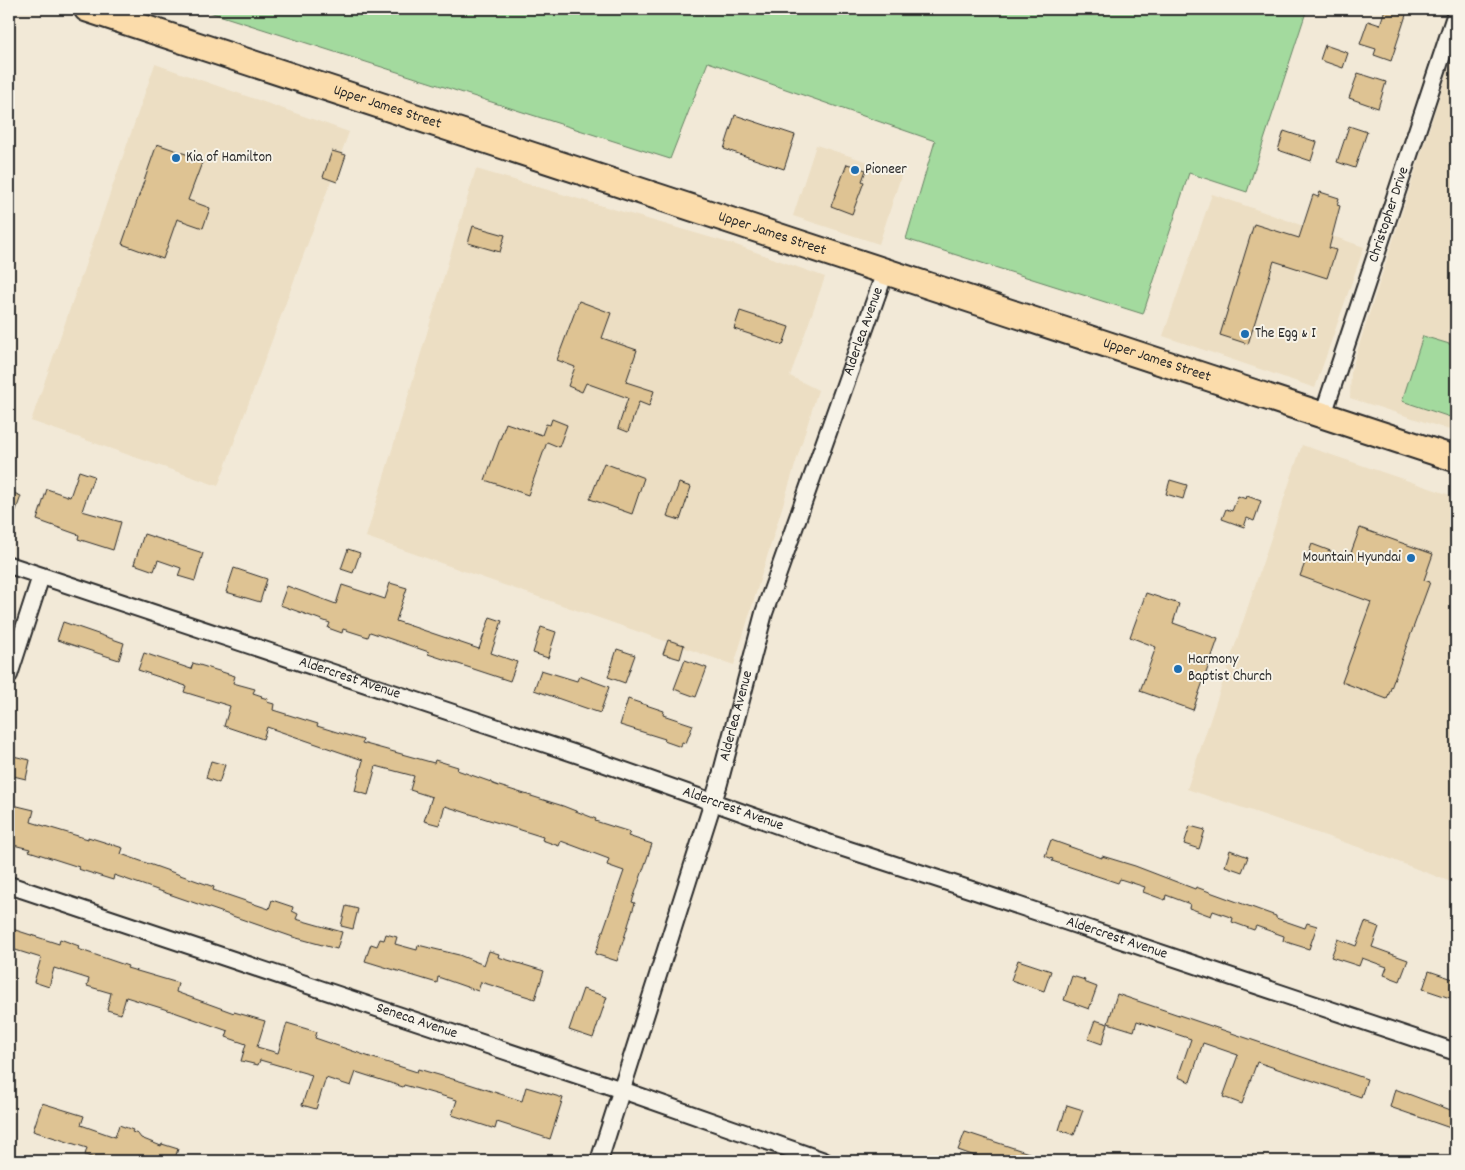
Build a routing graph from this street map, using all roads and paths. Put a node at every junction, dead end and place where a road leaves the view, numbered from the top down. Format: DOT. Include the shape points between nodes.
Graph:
graph roads {
  1 [pos="87,9"];
  2 [pos="1456,13"];
  3 [pos="885,272"];
  4 [pos="1323,415"];
  5 [pos="1456,459"];
  6 [pos="9,565"];
  7 [pos="41,576"];
  8 [pos="9,675"];
  9 [pos="712,802"];
  10 [pos="9,885"];
  11 [pos="1456,1052"];
  12 [pos="622,1090"];
  13 [pos="599,1161"];
  14 [pos="824,1161"];
  1 -- 3 [label="main road, Upper James Street"];
  2 -- 4 [label="street, Christopher Drive"];
  3 -- 4 [label="main road, Upper James Street"];
  3 -- 9 [label="street, Alderlea Avenue" via="764,614"];
  4 -- 5 [label="main road, Upper James Street"];
  6 -- 7 [label="street, Aldercrest Avenue"];
  7 -- 8 [label="street"];
  7 -- 9 [label="street, Aldercrest Avenue"];
  9 -- 11 [label="street, Aldercrest Avenue"];
  9 -- 12 [label="street, Alderlea Avenue"];
  10 -- 12 [label="street, Seneca Avenue"];
  12 -- 13 [label="street, Alderlea Avenue"];
  12 -- 14 [label="street, Seneca Avenue"];
}
